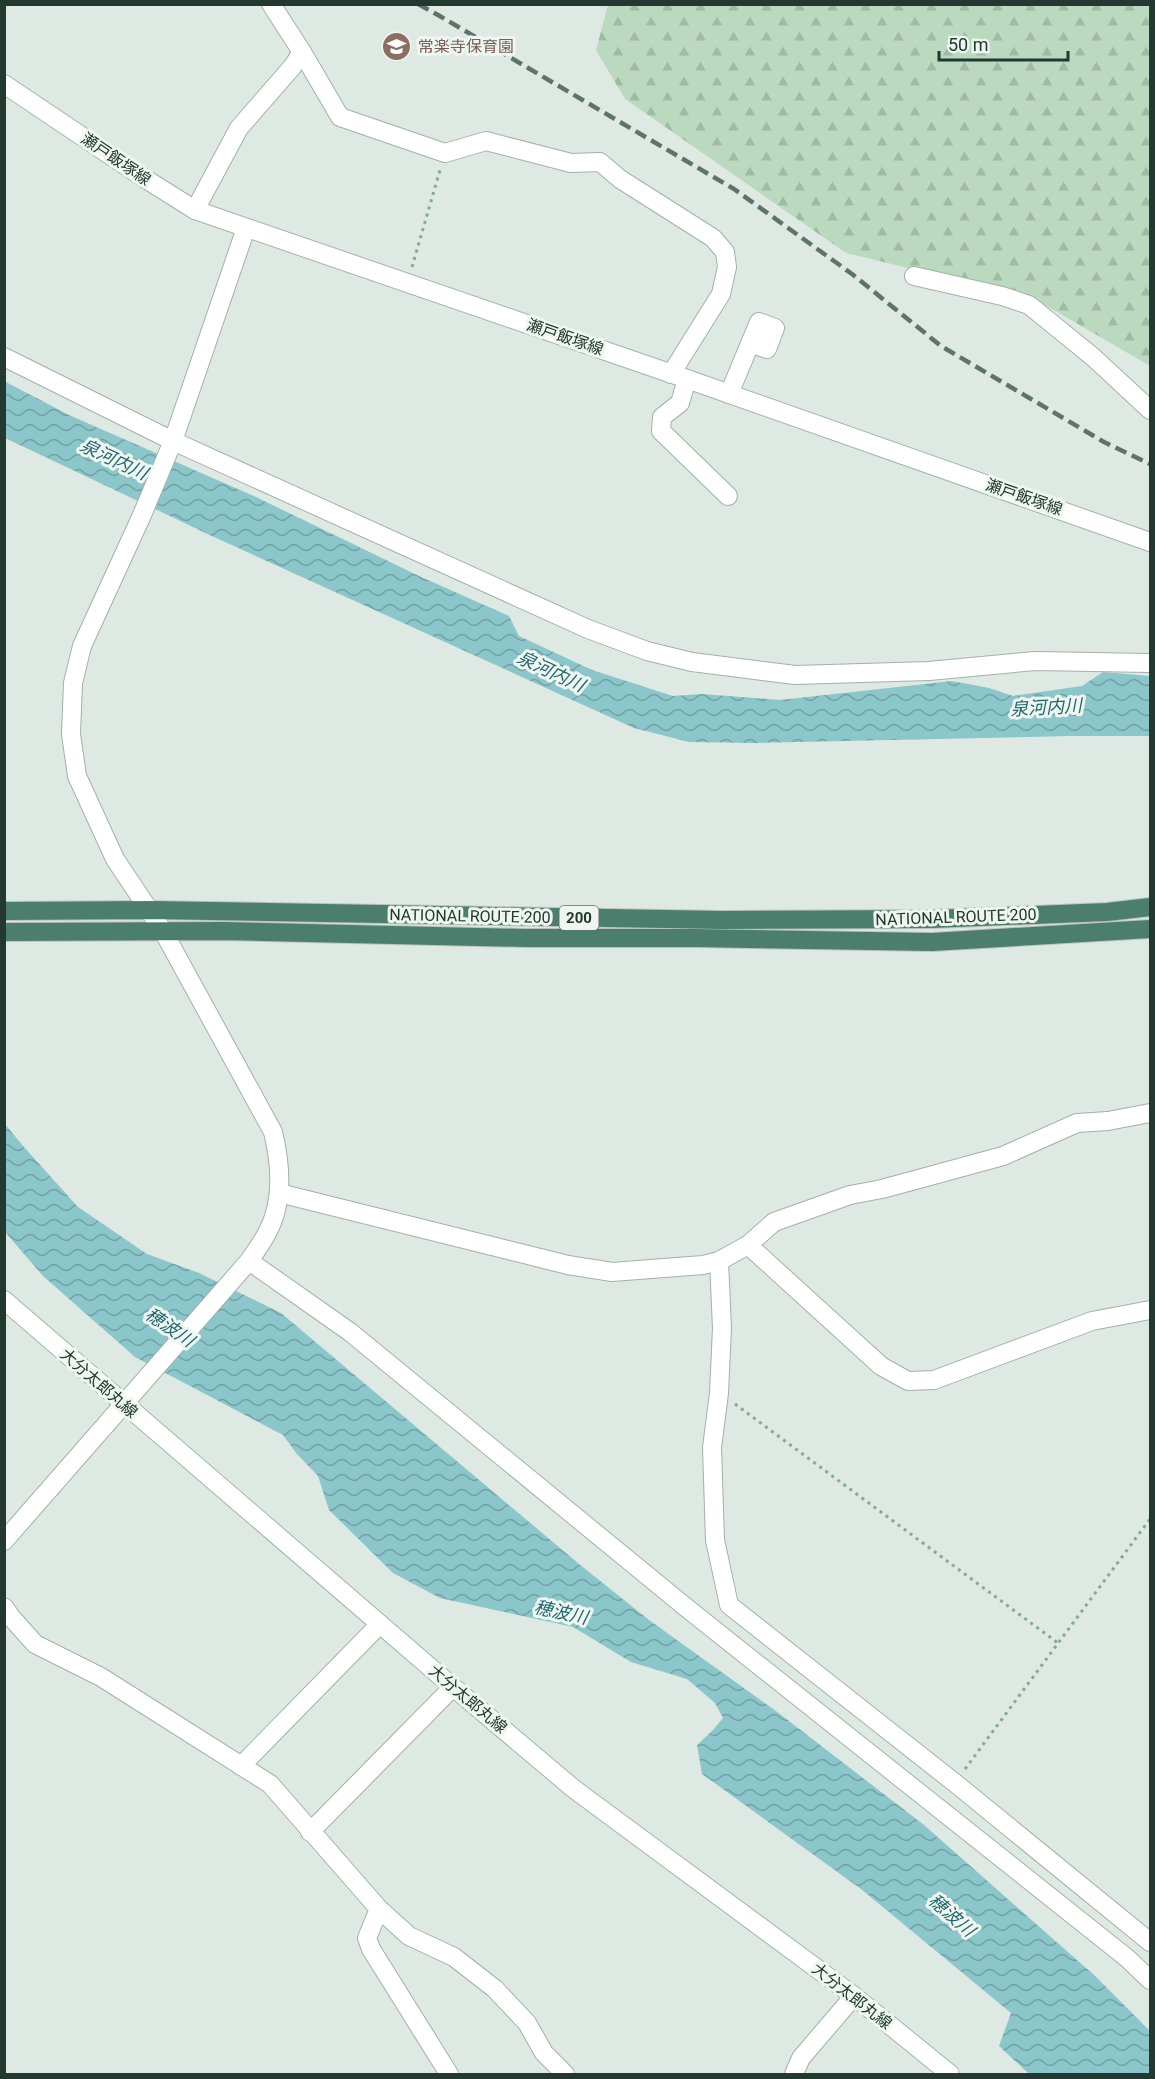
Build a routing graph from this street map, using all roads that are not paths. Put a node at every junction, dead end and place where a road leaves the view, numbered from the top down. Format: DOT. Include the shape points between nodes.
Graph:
graph roads {
  1 [pos="271,4"];
  2 [pos="302,52"];
  3 [pos="4,84"];
  4 [pos="195,210"];
  5 [pos="246,228"];
  6 [pos="914,276"];
  7 [pos="750,344"];
  8 [pos="4,357"];
  9 [pos="679,376"];
  10 [pos="729,394"];
  11 [pos="1150,410"];
  12 [pos="174,441"];
  13 [pos="728,496"];
  14 [pos="1150,542"];
  15 [pos="1150,663"];
  16 [pos="1150,907"];
  17 [pos="150,910"];
  18 [pos="6,911"];
  19 [pos="1150,929"];
  20 [pos="163,931"];
  21 [pos="6,932"];
  22 [pos="1150,1113"];
  23 [pos="279,1193"];
  24 [pos="748,1245"];
  25 [pos="249,1261"];
  26 [pos="719,1261"];
  27 [pos="4,1300"];
  28 [pos="1150,1310"];
  29 [pos="129,1400"];
  30 [pos="4,1541"];
  31 [pos="4,1607"];
  32 [pos="380,1624"];
  33 [pos="453,1687"];
  34 [pos="241,1766"];
  35 [pos="310,1832"];
  36 [pos="379,1909"];
  37 [pos="1150,1942"];
  38 [pos="1150,1980"];
  39 [pos="854,1996"];
  40 [pos="449,2074"];
  41 [pos="565,2074"];
  42 [pos="794,2074"];
  43 [pos="950,2074"];
  1 -- 2 [label="street"];
  2 -- 4 [label="street" via="239,128"];
  2 -- 9 [label="street" via="340,117 445,153 486,141 571,163 600,162 713,238 725,252 727,267 721,294"];
  3 -- 4 [label="street, 瀬戸飯塚線"];
  4 -- 5 [label="street, 瀬戸飯塚線"];
  5 -- 9 [label="street, 瀬戸飯塚線"];
  5 -- 12 [label="street"];
  6 -- 11 [label="street" via="1029,305 1094,357"];
  7 -- 10 [label="street"];
  8 -- 12 [label="street"];
  9 -- 10 [label="street, 瀬戸飯塚線"];
  9 -- 13 [label="street" via="680,404 662,417 662,431"];
  10 -- 14 [label="street, 瀬戸飯塚線"];
  12 -- 15 [label="street" via="588,629 647,651 692,662 795,675 929,671 1035,661"];
  12 -- 17 [label="street" via="82,646 73,683 71,734 77,776 115,859"];
  16 -- 17 [label="highway, NATIONAL ROUTE 200 / 200" via="932,919 722,920"];
  17 -- 18 [label="highway, NATIONAL ROUTE 200 / 200"];
  17 -- 20 [label="street"];
  19 -- 20 [label="highway, NATIONAL ROUTE 200 / 200" via="932,942"];
  20 -- 21 [label="highway, NATIONAL ROUTE 200 / 200"];
  20 -- 23 [label="street" via="273,1132 279,1156"];
  22 -- 24 [label="street" via="1077,1123 1003,1156 850,1196 774,1222"];
  23 -- 25 [label="street" via="268,1232"];
  23 -- 26 [label="street" via="568,1265 612,1272"];
  24 -- 26 [label="street"];
  24 -- 28 [label="street" via="881,1366 908,1381 934,1380 1092,1321"];
  25 -- 29 [label="street"];
  25 -- 38 [label="street" via="350,1332"];
  26 -- 37 [label="street" via="722,1328 712,1448 715,1540 729,1605"];
  27 -- 29 [label="street, 大分太郎丸線"];
  29 -- 30 [label="street"];
  29 -- 32 [label="street, 大分太郎丸線"];
  31 -- 34 [label="street" via="35,1644 100,1677"];
  32 -- 33 [label="street, 大分太郎丸線"];
  32 -- 34 [label="street"];
  33 -- 35 [label="street"];
  33 -- 39 [label="street, 大分太郎丸線" via="574,1789"];
  34 -- 35 [label="street" via="270,1784"];
  35 -- 36 [label="street"];
  36 -- 40 [label="street" via="366,1938"];
  36 -- 41 [label="street" via="409,1936 454,1958 495,1989 527,2023 544,2053"];
  39 -- 42 [label="street" via="801,2058"];
  39 -- 43 [label="street, 大分太郎丸線"];
}
